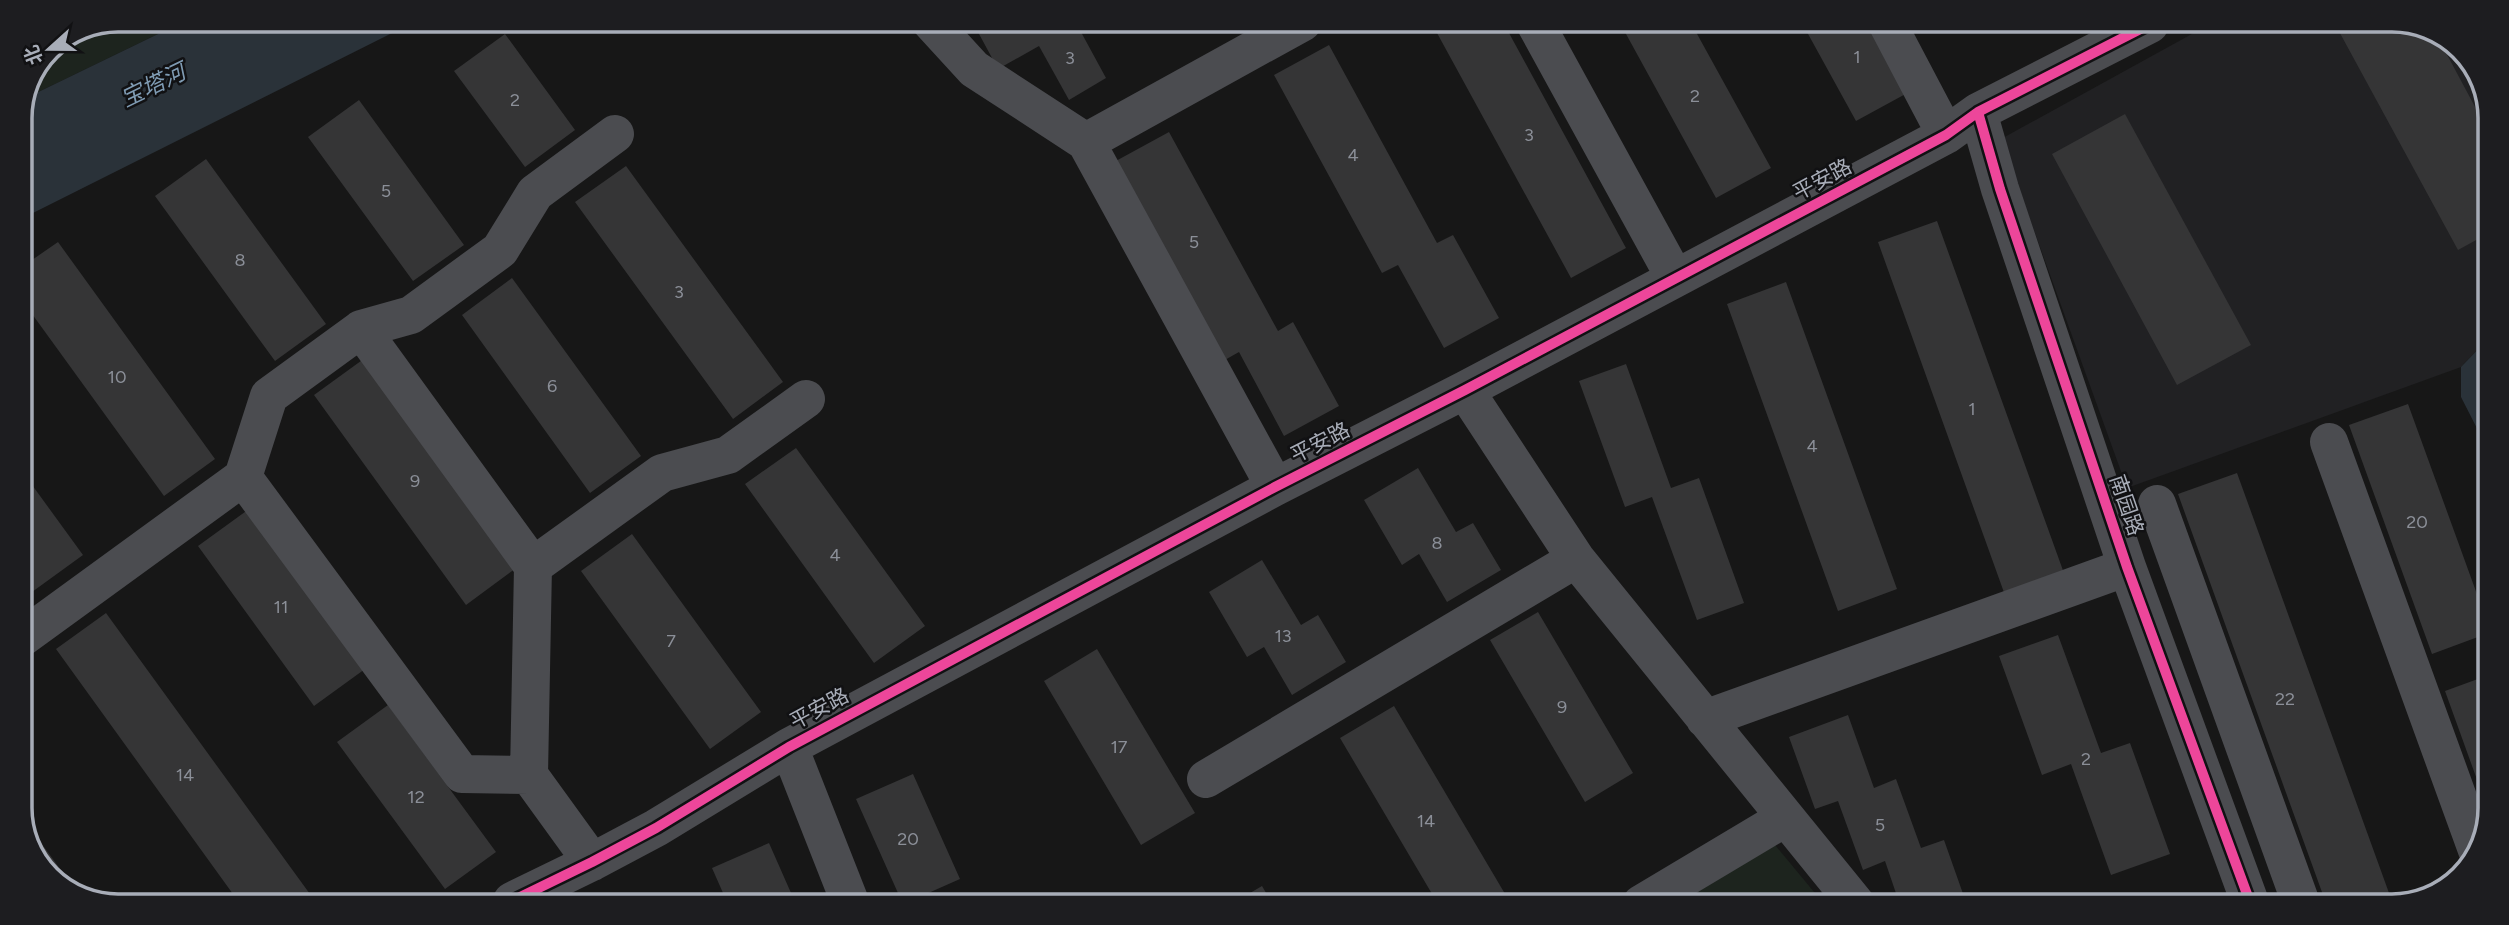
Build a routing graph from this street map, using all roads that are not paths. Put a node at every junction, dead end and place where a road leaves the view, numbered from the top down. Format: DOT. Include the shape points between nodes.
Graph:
graph roads {
  1 [pos="940,32"];
  2 [pos="1285,32"];
  3 [pos="1540,32"];
  4 [pos="1892,32"];
  5 [pos="2135,32"];
  6 [pos="1978,113"];
  7 [pos="615,134"];
  8 [pos="1946,135"];
  9 [pos="1086,142"];
  10 [pos="1675,278"];
  11 [pos="361,329"];
  12 [pos="1465,390"];
  13 [pos="806,399"];
  14 [pos="2329,442"];
  15 [pos="243,477"];
  16 [pos="1275,487"];
  17 [pos="2157,504"];
  18 [pos="1576,559"];
  19 [pos="533,566"];
  20 [pos="2127,567"];
  21 [pos="32,631"];
  22 [pos="1705,719"];
  23 [pos="789,747"];
  24 [pos="529,775"];
  25 [pos="1206,779"];
  26 [pos="1785,818"];
  27 [pos="2472,837"];
  28 [pos="592,862"];
  29 [pos="526,894"];
  30 [pos="847,894"];
  31 [pos="1658,894"];
  32 [pos="1847,894"];
  33 [pos="2246,894"];
  34 [pos="2298,894"];
  1 -- 9 [label="street" via="974,69"];
  2 -- 9 [label="street"];
  3 -- 10 [label="street"];
  4 -- 8 [label="street"];
  5 -- 6 [label="street, 平安路"];
  6 -- 8 [label="street, 平安路"];
  6 -- 20 [label="street, 南园路"];
  7 -- 11 [label="street" via="535,193 500,250 411,315"];
  8 -- 10 [label="street, 平安路"];
  9 -- 16 [label="street"];
  10 -- 12 [label="street, 平安路"];
  11 -- 15 [label="street" via="269,396"];
  11 -- 19 [label="street"];
  12 -- 16 [label="street, 平安路"];
  12 -- 18 [label="street"];
  13 -- 19 [label="street" via="729,456 662,473"];
  14 -- 27 [label="street"];
  15 -- 21 [label="street"];
  15 -- 24 [label="street" via="462,774"];
  16 -- 23 [label="street, 平安路"];
  17 -- 34 [label="street"];
  18 -- 22 [label="street"];
  18 -- 25 [label="street"];
  19 -- 24 [label="street"];
  20 -- 22 [label="street"];
  20 -- 33 [label="street, 南园路"];
  22 -- 26 [label="street"];
  23 -- 28 [label="street, 平安路"];
  23 -- 30 [label="street"];
  24 -- 28 [label="street"];
  26 -- 31 [label="street"];
  26 -- 32 [label="street"];
  28 -- 29 [label="street, 平安路"];
}
